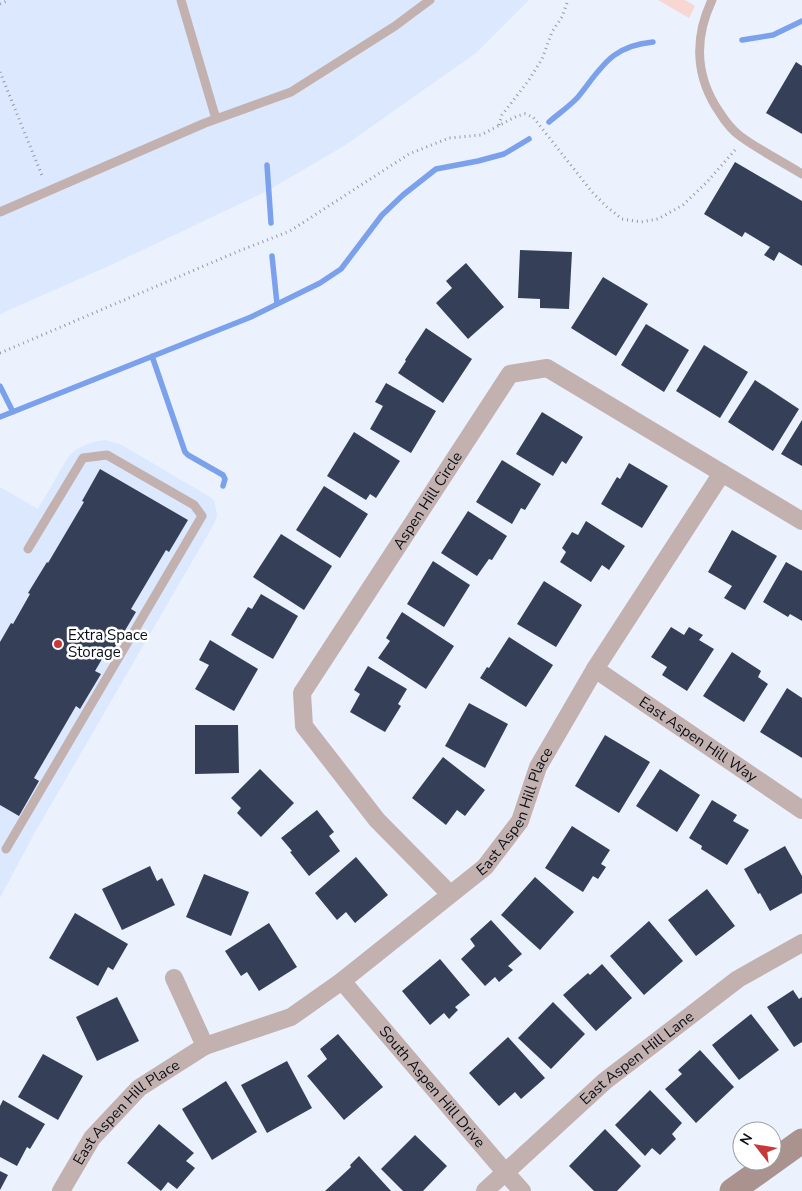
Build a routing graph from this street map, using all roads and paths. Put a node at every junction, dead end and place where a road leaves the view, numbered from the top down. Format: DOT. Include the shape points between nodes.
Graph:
graph roads {
  1 [pos="9,0"];
  2 [pos="181,0"];
  3 [pos="430,0"];
  4 [pos="568,0"];
  5 [pos="712,0"];
  6 [pos="0,4"];
  7 [pos="0,72"];
  8 [pos="216,119"];
  9 [pos="499,125"];
  10 [pos="743,138"];
  11 [pos="802,174"];
  12 [pos="48,191"];
  13 [pos="0,212"];
  14 [pos="0,353"];
  15 [pos="722,473"];
  16 [pos="802,521"];
  17 [pos="28,549"];
  18 [pos="595,670"];
  19 [pos="802,810"];
  20 [pos="6,849"];
  21 [pos="450,894"];
  22 [pos="802,943"];
  23 [pos="174,978"];
  24 [pos="342,981"];
  25 [pos="205,1046"];
  26 [pos="802,1141"];
  27 [pos="505,1172"];
  28 [pos="61,1191"];
  29 [pos="485,1191"];
  30 [pos="522,1191"];
  31 [pos="732,1191"];
  1 -- 6 [label="path"];
  2 -- 8 [label="lane"];
  3 -- 8 [label="lane" via="291,92"];
  4 -- 9 [label="path" via="542,59 502,115"];
  5 -- 10 [label="lane" via="706,13 699,52 703,80 715,106"];
  7 -- 12 [label="path"];
  8 -- 12 [label="lane"];
  9 -- 10 [label="path" via="517,116 526,114 533,117 607,207 622,219 641,222 658,219 683,205 707,182"];
  9 -- 14 [label="path" via="481,135 448,138 409,154 290,232 239,250"];
  10 -- 11 [label="lane"];
  12 -- 13 [label="lane"];
  15 -- 16 [label="street, Aspen Hill Circle"];
  15 -- 18 [label="street, East Aspen Hill Place"];
  15 -- 21 [label="street, Aspen Hill Circle" via="548,368 510,374 307,684 302,693 304,726 377,820"];
  17 -- 20 [label="lane" via="83,458 106,455 194,505 202,516"];
  18 -- 19 [label="street, East Aspen Hill Way"];
  18 -- 21 [label="street, East Aspen Hill Place" via="538,767 520,821 485,867"];
  21 -- 24 [label="street, East Aspen Hill Place"];
  22 -- 27 [label="street, East Aspen Hill Lane" via="738,979 605,1081"];
  23 -- 25 [label="street"];
  24 -- 25 [label="street, East Aspen Hill Place" via="291,1017"];
  24 -- 27 [label="street, South Aspen Hill Drive"];
  25 -- 28 [label="street, East Aspen Hill Place" via="140,1088 92,1138"];
  26 -- 31 [label="street"];
  27 -- 29 [label="street, East Aspen Hill Lane"];
  27 -- 30 [label="street, South Aspen Hill Drive"];
}
